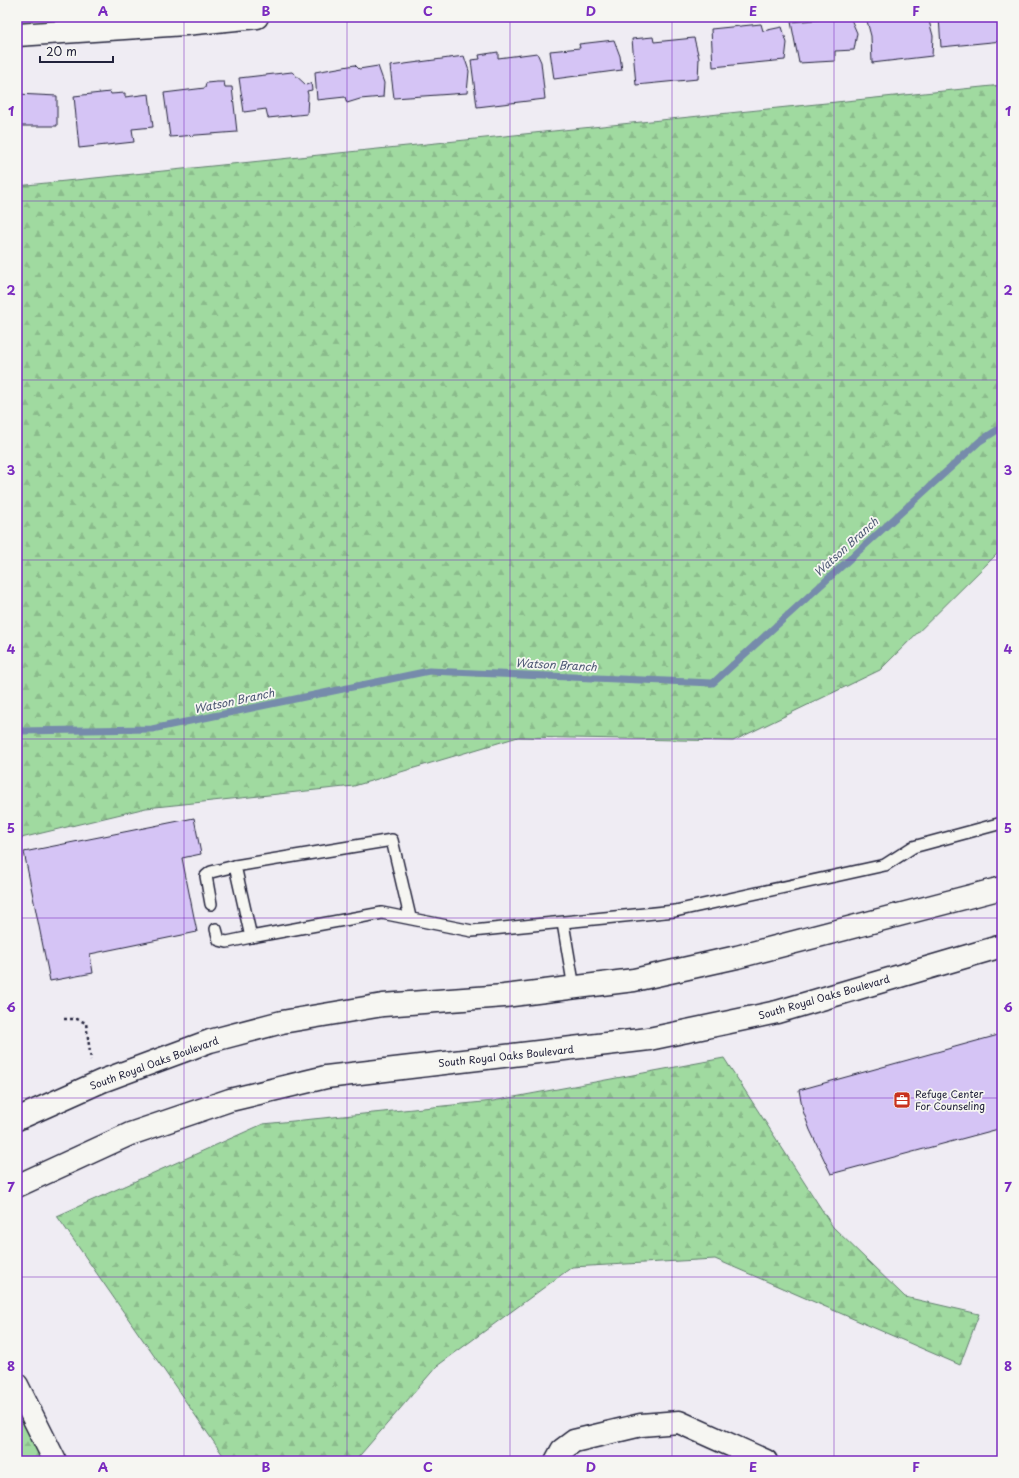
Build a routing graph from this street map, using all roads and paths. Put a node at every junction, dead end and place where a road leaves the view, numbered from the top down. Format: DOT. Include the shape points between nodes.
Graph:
graph roads {
  1 [pos="256,17"];
  2 [pos="185,21"];
  3 [pos="17,35"];
  4 [pos="1002,823"];
  5 [pos="235,866"];
  6 [pos="1002,888"];
  7 [pos="211,904"];
  8 [pos="410,917"];
  9 [pos="563,923"];
  10 [pos="216,929"];
  11 [pos="251,937"];
  12 [pos="1002,946"];
  13 [pos="574,988"];
  14 [pos="64,1019"];
  15 [pos="92,1061"];
  16 [pos="17,1119"];
  17 [pos="17,1186"];
  18 [pos="17,1384"];
  19 [pos="55,1461"];
  20 [pos="556,1461"];
  21 [pos="766,1461"];
  1 -- 2 [label="main road"];
  2 -- 3 [label="main road"];
  4 -- 9 [label="lane" via="913,847 884,865 675,911"];
  5 -- 7 [label="lane" via="211,872 206,876"];
  5 -- 8 [label="lane" via="392,840"];
  5 -- 11 [label="lane"];
  6 -- 13 [label="main road, South Royal Oaks Boulevard" via="737,957 634,980"];
  8 -- 9 [label="lane" via="472,931"];
  8 -- 11 [label="lane" via="382,913"];
  9 -- 13 [label="lane"];
  10 -- 11 [label="lane" via="219,940 227,942"];
  12 -- 17 [label="main road, South Royal Oaks Boulevard" via="777,1012 650,1039 326,1077 230,1100 130,1134"];
  13 -- 16 [label="main road, South Royal Oaks Boulevard" via="383,1005 282,1022 210,1041 102,1081"];
  14 -- 15 [label="path" via="77,1019 86,1023"];
  18 -- 19 [label="main road"];
  20 -- 21 [label="main road" via="562,1450 574,1441 641,1425 679,1422"];
}
